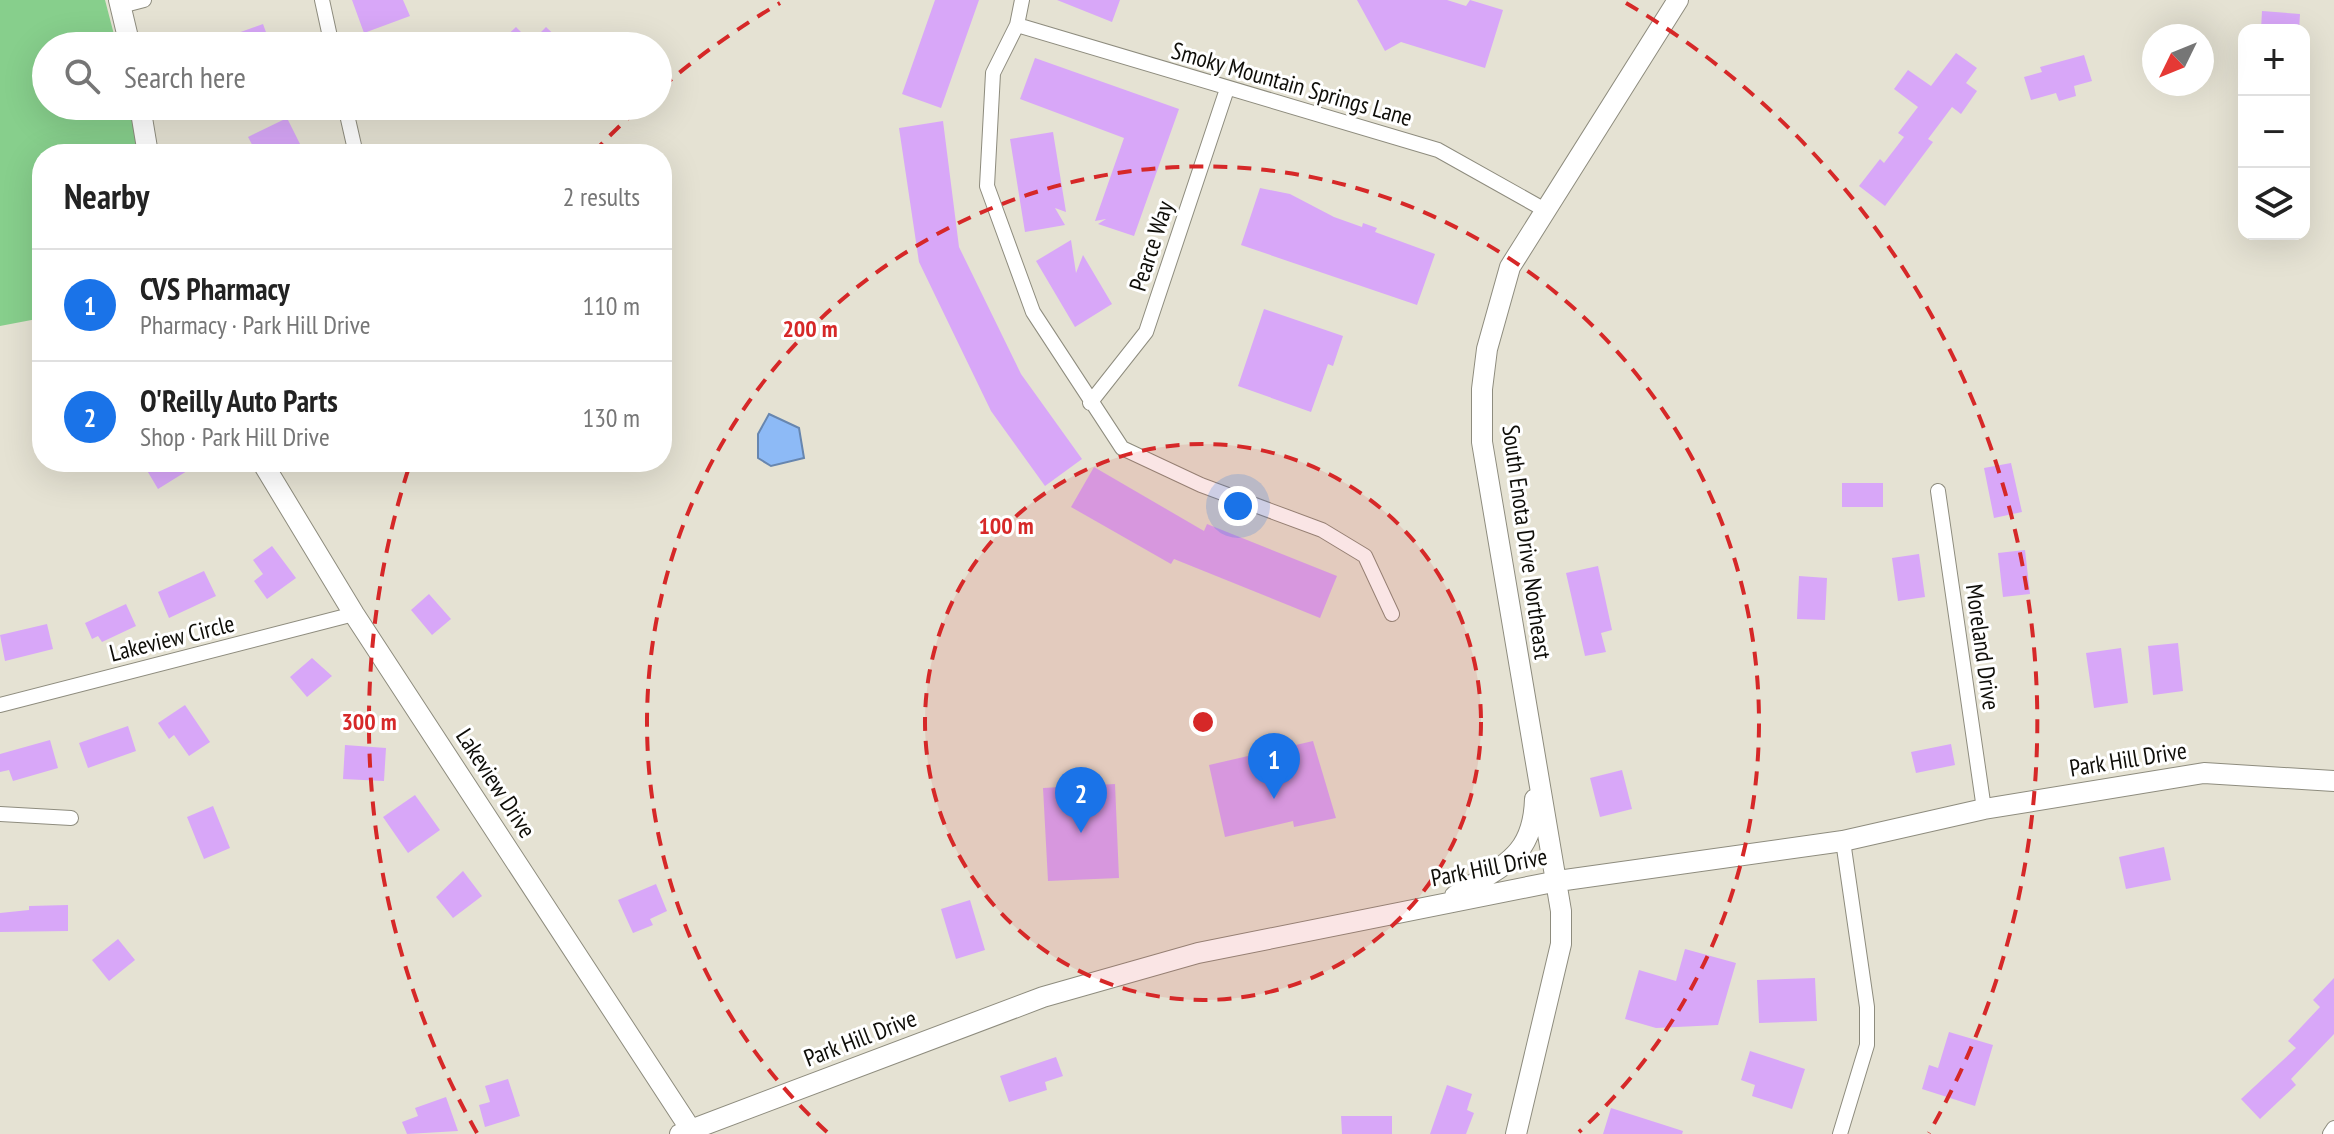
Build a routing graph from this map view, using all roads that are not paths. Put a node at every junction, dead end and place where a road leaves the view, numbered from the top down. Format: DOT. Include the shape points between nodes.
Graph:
graph roads {
  1 [pos="144,0"];
  2 [pos="322,0"];
  3 [pos="1022,0"];
  4 [pos="1678,0"];
  5 [pos="120,3"];
  6 [pos="1017,25"];
  7 [pos="127,32"];
  8 [pos="329,32"];
  9 [pos="1227,89"];
  10 [pos="142,120"];
  11 [pos="348,120"];
  12 [pos="146,144"];
  13 [pos="354,144"];
  14 [pos="1545,210"];
  15 [pos="1090,403"];
  16 [pos="268,472"];
  17 [pos="1938,491"];
  18 [pos="354,614"];
  19 [pos="1392,614"];
  20 [pos="0,705"];
  21 [pos="1536,771"];
  22 [pos="2334,781"];
  23 [pos="1984,809"];
  24 [pos="0,814"];
  25 [pos="71,818"];
  26 [pos="1843,841"];
  27 [pos="1558,881"];
  28 [pos="1448,901"];
  29 [pos="2334,1128"];
  30 [pos="686,1132"];
  31 [pos="1516,1134"];
  32 [pos="1840,1134"];
  33 [pos="2330,1134"];
  1 -- 5 [label="street"];
  2 -- 8 [label="street"];
  3 -- 6 [label="street"];
  4 -- 14 [label="main road, South Enota Drive Northeast"];
  5 -- 7 [label="main road"];
  6 -- 9 [label="street, Smoky Mountain Springs Lane"];
  6 -- 15 [label="street" via="993,73 987,186 1033,312"];
  9 -- 14 [label="street, Smoky Mountain Springs Lane" via="1438,150"];
  9 -- 15 [label="street, Pearce Way" via="1146,332"];
  10 -- 12 [label="main road"];
  11 -- 13 [label="street"];
  14 -- 21 [label="main road, South Enota Drive Northeast" via="1510,267 1487,349 1482,389 1482,442"];
  15 -- 19 [label="street" via="1122,448 1201,485 1322,530 1365,556"];
  16 -- 18 [label="main road, Lakeview Drive"];
  17 -- 23 [label="street, Moreland Drive"];
  18 -- 20 [label="street, Lakeview Circle"];
  18 -- 30 [label="main road, Lakeview Drive"];
  21 -- 27 [label="main road, South Enota Drive Northeast"];
  21 -- 28 [label="main road" via="1535,819 1517,857"];
  22 -- 23 [label="main road, Park Hill Drive" via="2204,773"];
  23 -- 26 [label="main road, Park Hill Drive"];
  24 -- 25 [label="street"];
  26 -- 27 [label="main road, Park Hill Drive"];
  26 -- 32 [label="street" via="1867,1007 1867,1045"];
  27 -- 28 [label="main road, Park Hill Drive"];
  27 -- 31 [label="main road, South Enota Drive Northeast" via="1561,944"];
  28 -- 30 [label="main road, Park Hill Drive" via="1198,953 1043,997"];
  29 -- 33 [label="street"];
}
